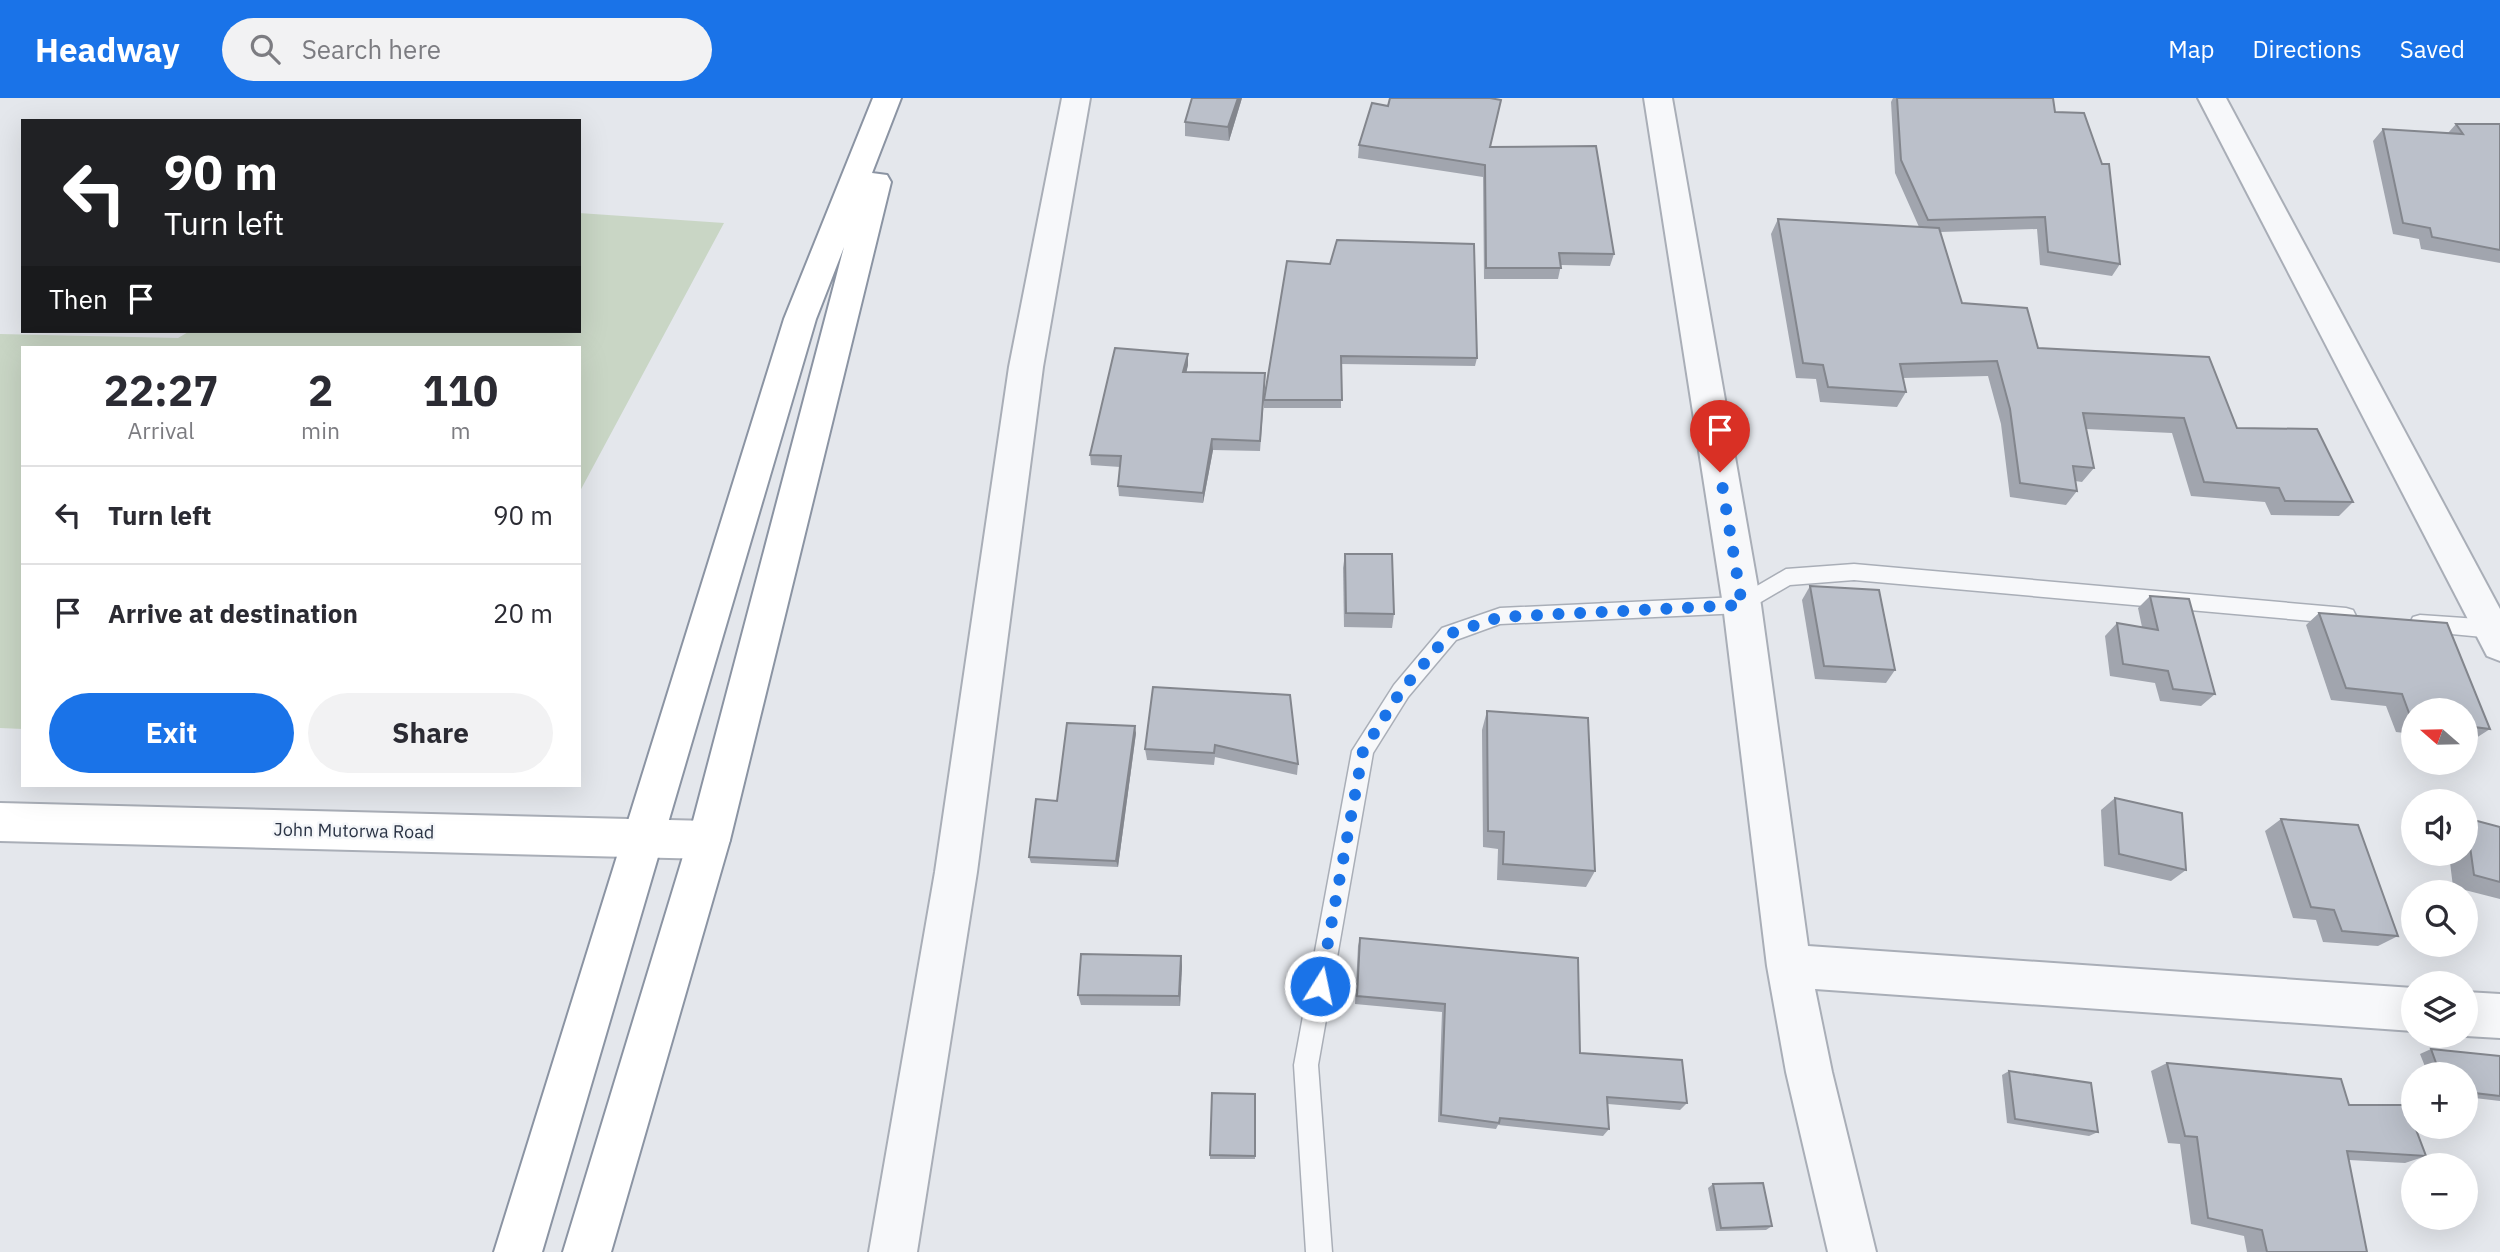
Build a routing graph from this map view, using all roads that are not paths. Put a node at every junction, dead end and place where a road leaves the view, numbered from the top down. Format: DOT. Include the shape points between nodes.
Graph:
graph roads {
  1 [pos="887,98"];
  2 [pos="896,98"];
  3 [pos="1076,98"];
  4 [pos="1658,98"];
  5 [pos="2212,98"];
  6 [pos="1742,605"];
  7 [pos="2368,618"];
  8 [pos="2396,620"];
  9 [pos="2497,637"];
  10 [pos="0,822"];
  11 [pos="642,838"];
  12 [pos="709,840"];
  13 [pos="1788,966"];
  14 [pos="2401,1009"];
  15 [pos="2478,1015"];
  16 [pos="2500,1016"];
  17 [pos="518,1252"];
  18 [pos="587,1252"];
  19 [pos="893,1252"];
  20 [pos="1319,1252"];
  21 [pos="1852,1252"];
  1 -- 11 [label="main road" via="800,318"];
  2 -- 12 [label="main road"];
  3 -- 19 [label="street" via="1026,367 956,872"];
  4 -- 6 [label="street"];
  5 -- 9 [label="street"];
  6 -- 7 [label="lane" via="1786,577 1854,572"];
  6 -- 13 [label="street"];
  6 -- 20 [label="lane" via="1500,617 1449,634 1401,691 1363,751 1306,1065"];
  8 -- 9 [label="lane"];
  10 -- 11 [label="main road, John Mutorwa Road"];
  11 -- 12 [label="main road, John Mutorwa Road"];
  11 -- 17 [label="main road"];
  12 -- 18 [label="main road"];
  13 -- 14 [label="street"];
  13 -- 21 [label="street"];
  15 -- 16 [label="street"];
}
